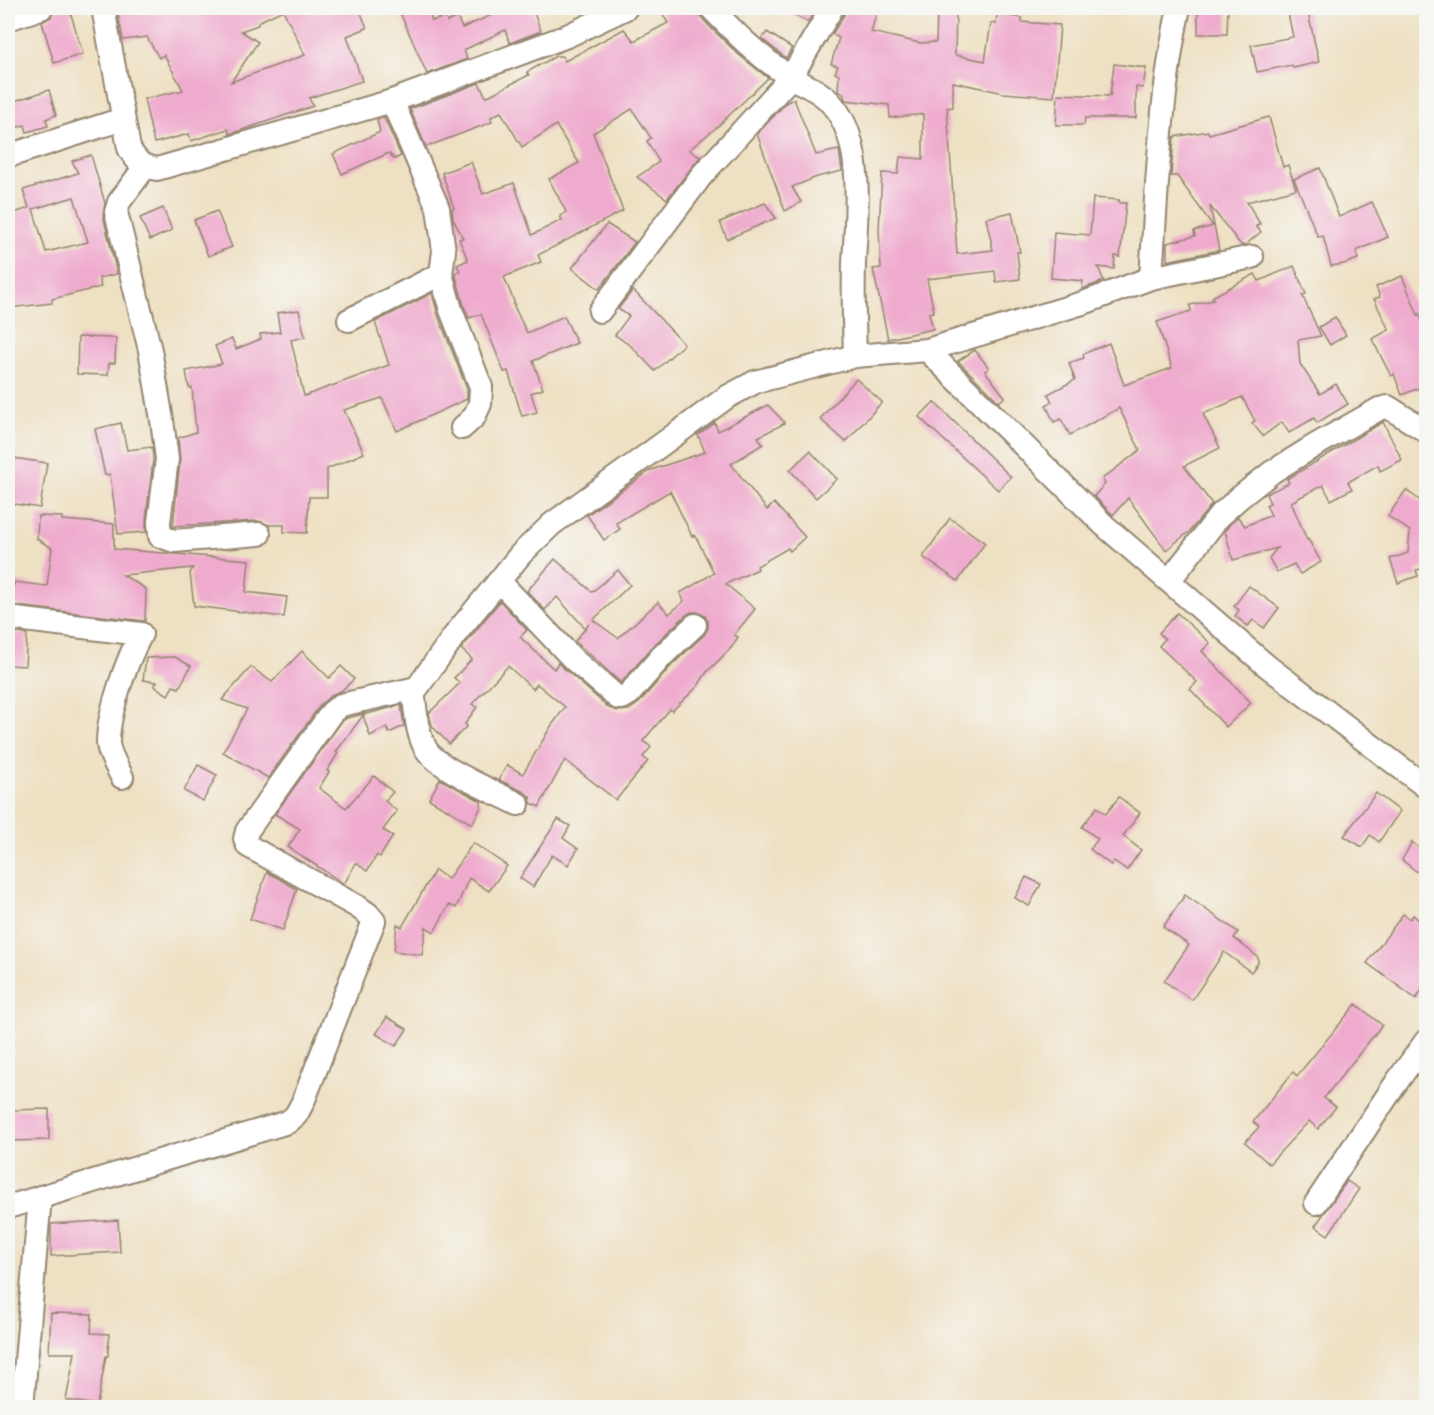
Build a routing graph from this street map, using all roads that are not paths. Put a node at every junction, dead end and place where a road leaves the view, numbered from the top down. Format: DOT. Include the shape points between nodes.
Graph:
graph roads {
  1 [pos="41,8"];
  2 [pos="103,8"];
  3 [pos="626,8"];
  4 [pos="711,8"];
  5 [pos="832,8"];
  6 [pos="1179,8"];
  7 [pos="8,19"];
  8 [pos="791,77"];
  9 [pos="392,101"];
  10 [pos="123,119"];
  11 [pos="8,156"];
  12 [pos="145,167"];
  13 [pos="1252,257"];
  14 [pos="441,274"];
  15 [pos="1151,278"];
  16 [pos="600,311"];
  17 [pos="349,320"];
  18 [pos="927,350"];
  19 [pos="855,356"];
  20 [pos="462,428"];
  21 [pos="1426,431"];
  22 [pos="259,534"];
  23 [pos="499,581"];
  24 [pos="1169,581"];
  25 [pos="8,618"];
  26 [pos="695,625"];
  27 [pos="413,690"];
  28 [pos="122,777"];
  29 [pos="1426,787"];
  30 [pos="518,804"];
  31 [pos="1426,1041"];
  32 [pos="39,1197"];
  33 [pos="1316,1203"];
  34 [pos="8,1207"];
  35 [pos="22,1407"];
  1 -- 7 [label="street"];
  2 -- 10 [label="street"];
  3 -- 9 [label="street" via="567,36"];
  4 -- 8 [label="street" via="750,47"];
  5 -- 8 [label="street"];
  6 -- 15 [label="street" via="1166,92"];
  8 -- 16 [label="street" via="702,175"];
  8 -- 19 [label="street" via="825,97 848,129 857,185"];
  9 -- 12 [label="street" via="157,169"];
  9 -- 14 [label="street" via="438,208 444,251"];
  10 -- 11 [label="street"];
  10 -- 12 [label="street" via="129,148"];
  12 -- 22 [label="street" via="116,212 150,350 162,420 167,459 160,537 174,541"];
  13 -- 15 [label="street"];
  14 -- 17 [label="street"];
  14 -- 20 [label="street" via="481,387 474,417"];
  15 -- 18 [label="street"];
  18 -- 19 [label="street"];
  18 -- 24 [label="street" via="1105,526"];
  19 -- 23 [label="street" via="754,382 727,397 552,524"];
  21 -- 24 [label="street" via="1388,407 1314,446 1272,472 1220,515"];
  23 -- 26 [label="street" via="574,660 618,698 628,694"];
  23 -- 27 [label="street"];
  24 -- 29 [label="street" via="1267,666"];
  25 -- 28 [label="street" via="141,634 129,657 108,744"];
  27 -- 30 [label="street" via="419,730 428,752 449,768"];
  27 -- 32 [label="street" via="342,705 332,712 247,831 248,846 374,921 296,1115 288,1122"];
  31 -- 33 [label="street"];
  32 -- 34 [label="street"];
  32 -- 35 [label="street"];
}
